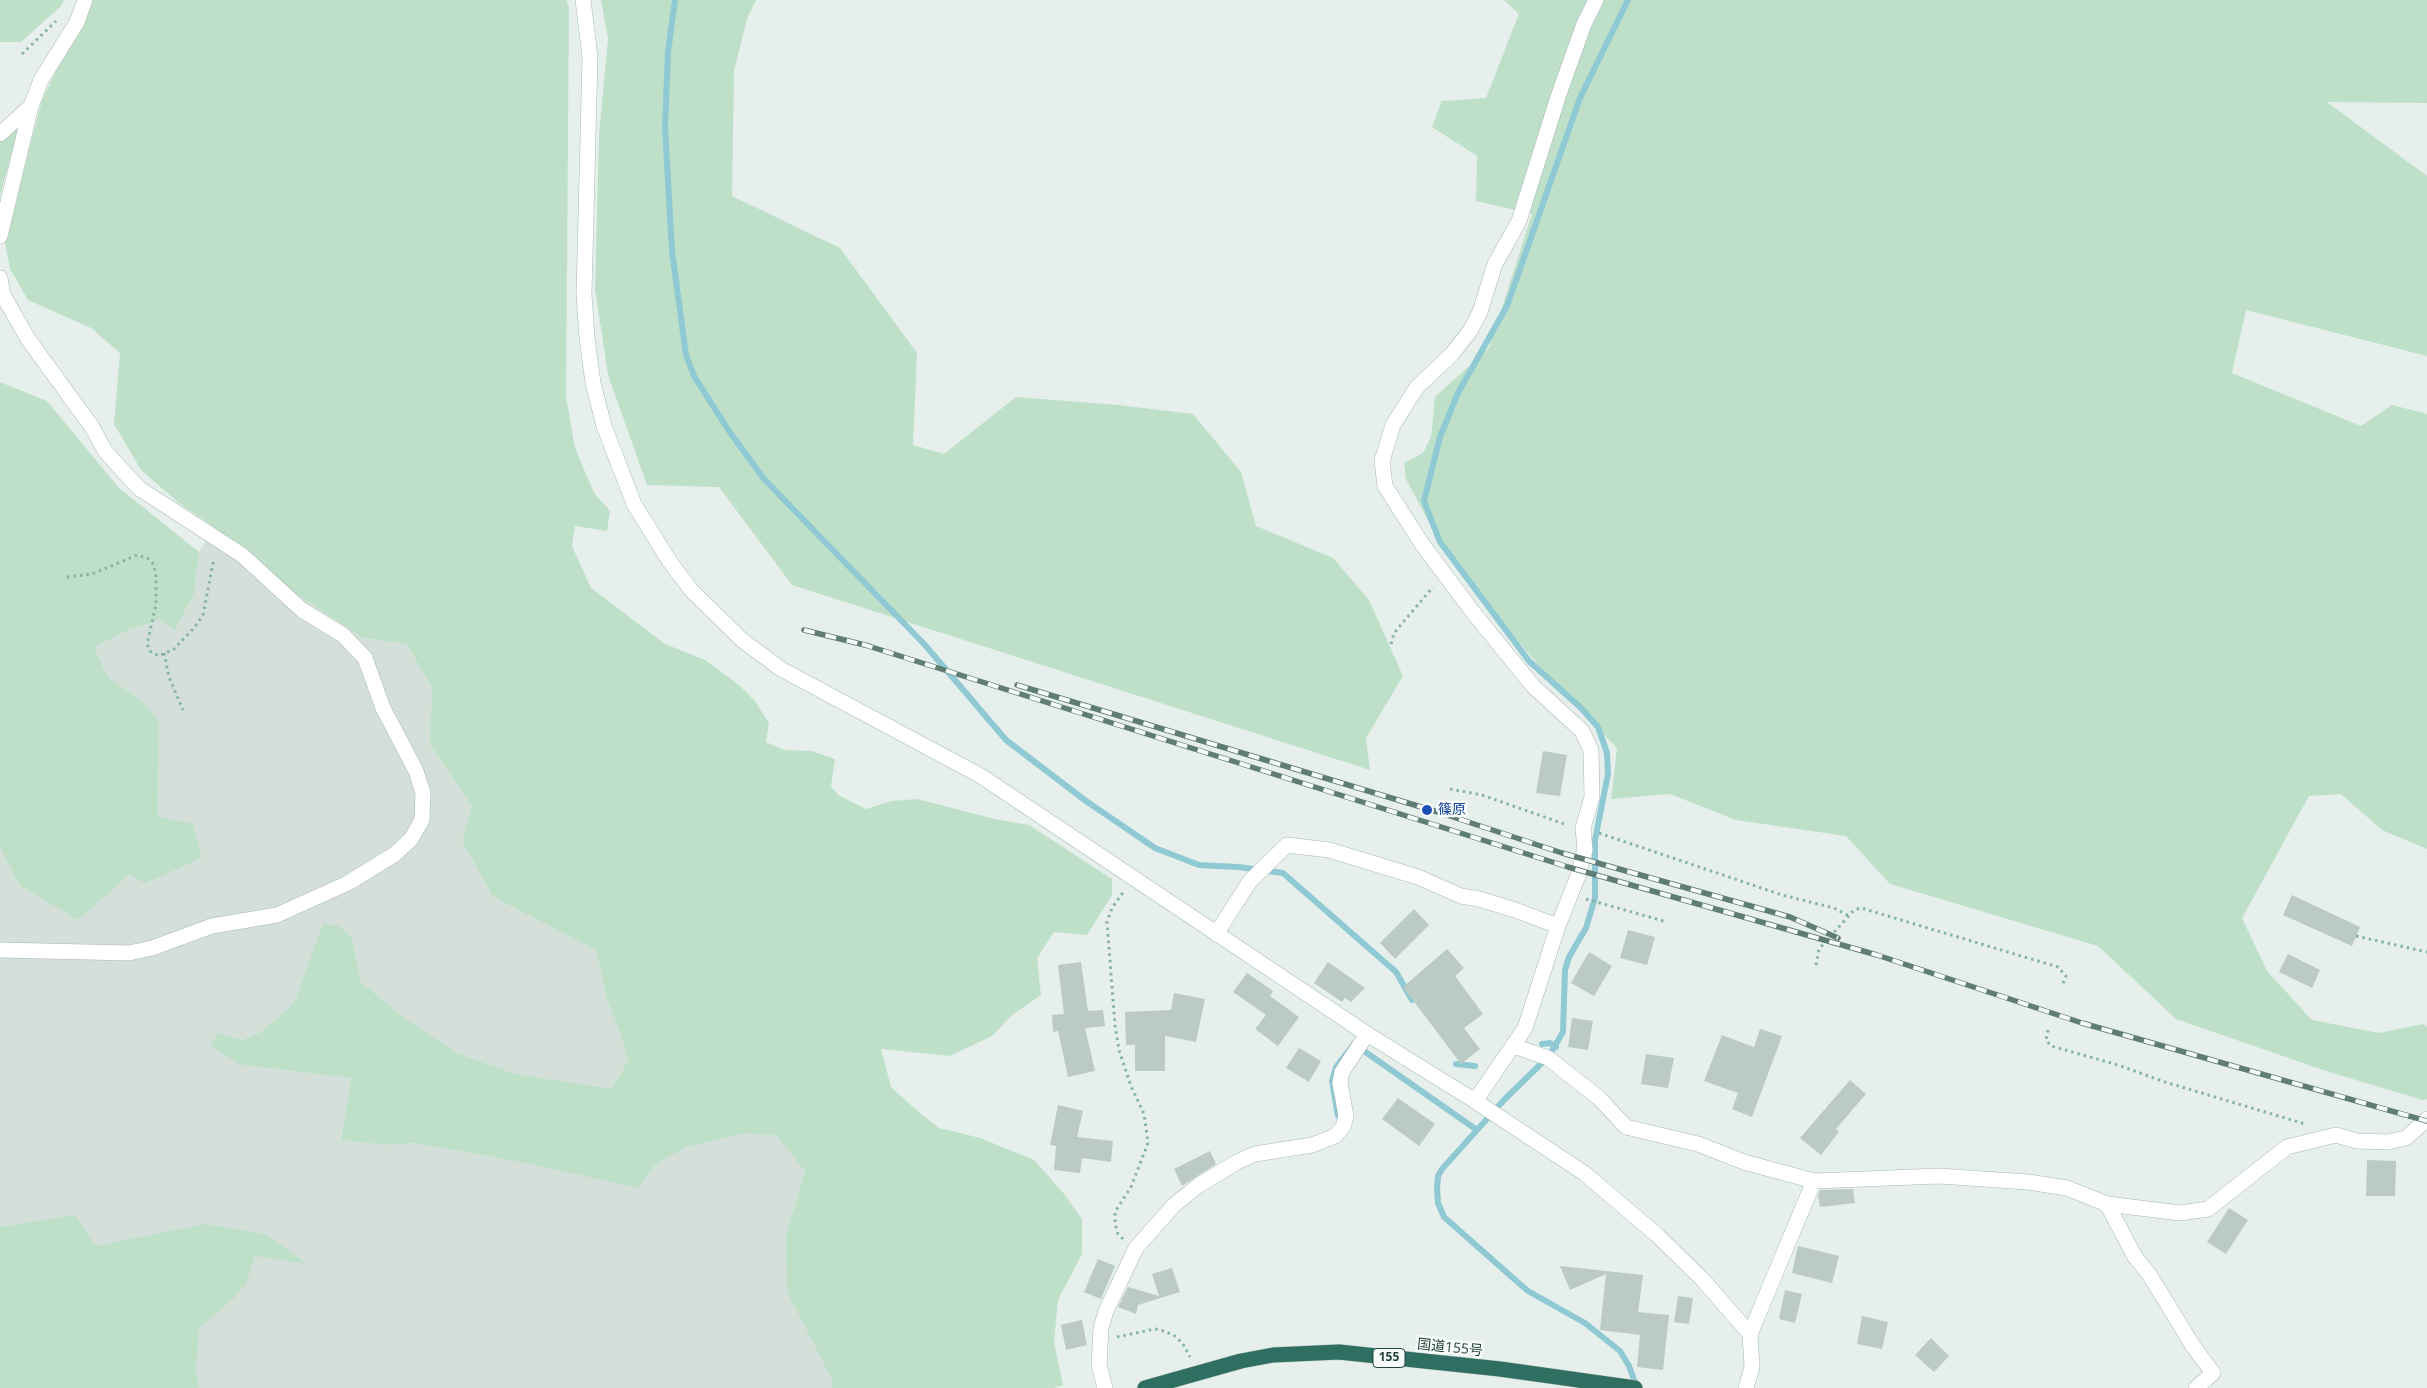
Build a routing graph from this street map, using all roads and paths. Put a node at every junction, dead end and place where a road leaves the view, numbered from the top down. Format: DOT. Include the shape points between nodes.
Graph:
graph roads {
  1 [pos="85,0"];
  2 [pos="583,0"];
  3 [pos="1596,0"];
  4 [pos="56,20"];
  5 [pos="22,54"];
  6 [pos="31,106"];
  7 [pos="0,134"];
  8 [pos="0,236"];
  9 [pos="0,278"];
  10 [pos="219,541"];
  11 [pos="1443,572"];
  12 [pos="67,577"];
  13 [pos="1391,644"];
  14 [pos="164,654"];
  15 [pos="183,710"];
  16 [pos="1450,789"];
  17 [pos="1583,828"];
  18 [pos="1133,879"];
  19 [pos="1571,891"];
  20 [pos="1849,916"];
  21 [pos="1667,922"];
  22 [pos="1558,926"];
  23 [pos="1216,934"];
  24 [pos="2356,936"];
  25 [pos="0,950"];
  26 [pos="2427,952"];
  27 [pos="1816,965"];
  28 [pos="2062,986"];
  29 [pos="2048,1030"];
  30 [pos="1367,1034"];
  31 [pos="1514,1046"];
  32 [pos="1475,1101"];
  33 [pos="2427,1119"];
  34 [pos="2336,1135"];
  35 [pos="1814,1181"];
  36 [pos="2108,1204"];
  37 [pos="1136,1248"];
  38 [pos="1750,1334"];
  39 [pos="1099,1340"];
  40 [pos="1194,1374"];
  41 [pos="1105,1388"];
  42 [pos="1146,1388"];
  43 [pos="1635,1388"];
  44 [pos="1746,1388"];
  45 [pos="2196,1388"];
  1 -- 6 [label="street" via="77,22 41,80"];
  2 -- 18 [label="street" via="590,57 584,294 593,382 619,469 634,504 661,548 692,592 713,614 781,669 981,776"];
  3 -- 11 [label="street" via="1558,97 1519,222 1495,264 1480,312 1452,354 1417,387 1393,425 1382,461 1385,486"];
  4 -- 5 [label="path"];
  6 -- 7 [label="street"];
  6 -- 8 [label="street"];
  9 -- 10 [label="street" via="3,294 28,339 105,451 140,489"];
  10 -- 14 [label="path" via="203,614 174,649"];
  10 -- 25 [label="street" via="242,556 302,610 343,635 364,658 383,708 416,771 423,793 422,820 395,854 348,883 277,915 212,926 129,953"];
  11 -- 13 [label="path" via="1394,633"];
  11 -- 17 [label="street" via="1533,686 1582,732 1591,750 1593,775 1592,797"];
  12 -- 14 [label="path" via="92,574 137,555 149,559 154,565 156,604 148,644 150,651 159,656"];
  14 -- 15 [label="path" via="169,677"];
  16 -- 17 [label="path" via="1482,795"];
  17 -- 19 [label="street" via="1585,850"];
  17 -- 20 [label="path" via="1834,908"];
  18 -- 23 [label="street"];
  18 -- 37 [label="path" via="1112,908 1106,935 1119,1050 1144,1114 1148,1142 1131,1187 1115,1212 1118,1234"];
  19 -- 21 [label="path" via="1588,900"];
  19 -- 22 [label="street"];
  20 -- 27 [label="path" via="1819,949"];
  20 -- 28 [label="path" via="1854,910 1869,909 2058,967 2066,976"];
  22 -- 23 [label="street" via="1329,850 1287,845 1250,881"];
  22 -- 31 [label="street" via="1525,1028"];
  23 -- 30 [label="street"];
  24 -- 26 [label="path"];
  29 -- 34 [label="path" via="2046,1040 2051,1046"];
  30 -- 32 [label="street"];
  30 -- 37 [label="street" via="1342,1072 1341,1089 1346,1116 1343,1127 1335,1136 1312,1145 1255,1154 1237,1162 1174,1205"];
  31 -- 32 [label="street"];
  31 -- 35 [label="street" via="1548,1058 1599,1098 1626,1127 1698,1144 1744,1162"];
  32 -- 38 [label="street" via="1584,1173 1657,1235 1702,1279"];
  33 -- 34 [label="street" via="2406,1138 2388,1142 2357,1142"];
  34 -- 36 [label="street" via="2287,1148 2208,1208 2180,1213"];
  35 -- 36 [label="street" via="1939,1176 2028,1182 2068,1188"];
  35 -- 38 [label="street"];
  36 -- 45 [label="street" via="2135,1257 2213,1373"];
  37 -- 39 [label="street" via="1106,1312"];
  38 -- 44 [label="street" via="1752,1367"];
  39 -- 40 [label="path" via="1155,1329 1164,1331 1174,1336 1190,1354"];
  39 -- 41 [label="street" via="1098,1366"];
  40 -- 42 [label="highway, 国道155号 / 155"];
  40 -- 43 [label="highway, 国道155号 / 155" via="1273,1355 1339,1352"];
}
